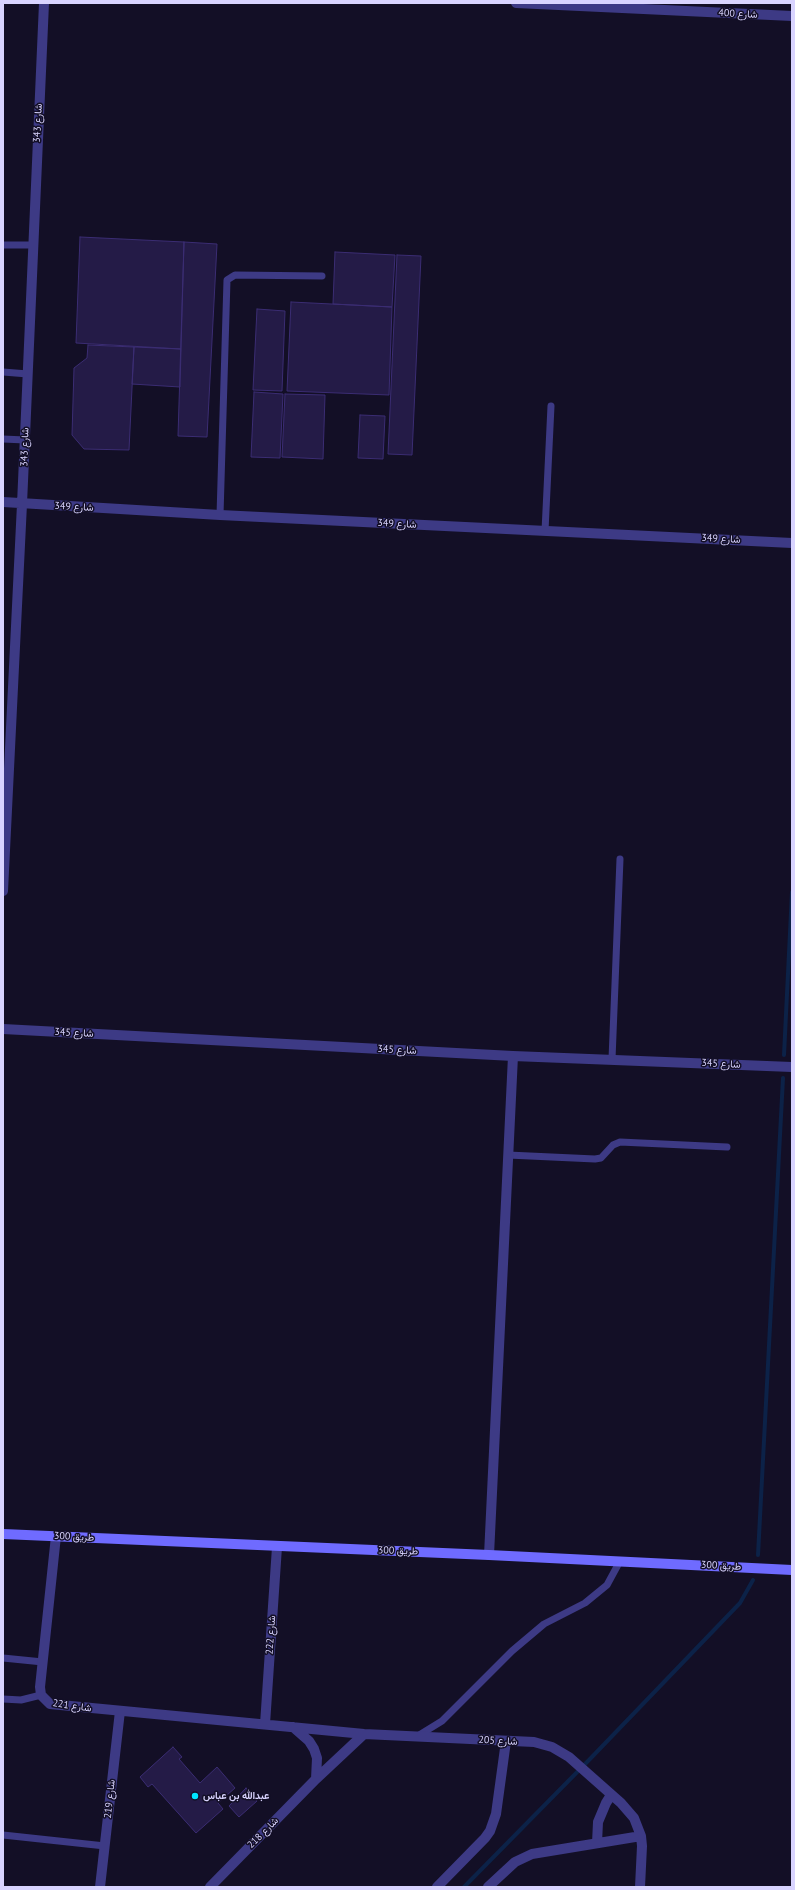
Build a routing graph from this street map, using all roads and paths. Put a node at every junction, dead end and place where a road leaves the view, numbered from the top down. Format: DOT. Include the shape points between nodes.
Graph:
graph roads {
  1 [pos="44,3"];
  2 [pos="516,3"];
  3 [pos="564,4"];
  4 [pos="792,16"];
  5 [pos="3,245"];
  6 [pos="33,245"];
  7 [pos="322,276"];
  8 [pos="3,372"];
  9 [pos="28,374"];
  10 [pos="551,406"];
  11 [pos="3,439"];
  12 [pos="25,440"];
  13 [pos="3,502"];
  14 [pos="22,504"];
  15 [pos="220,515"];
  16 [pos="545,531"];
  17 [pos="792,543"];
  18 [pos="620,859"];
  19 [pos="3,891"];
  20 [pos="3,1029"];
  21 [pos="513,1056"];
  22 [pos="612,1059"];
  23 [pos="792,1067"];
  24 [pos="728,1147"];
  25 [pos="508,1155"];
  26 [pos="3,1534"];
  27 [pos="56,1536"];
  28 [pos="278,1546"];
  29 [pos="490,1555"];
  30 [pos="620,1561"];
  31 [pos="792,1570"];
  32 [pos="3,1658"];
  33 [pos="43,1662"];
  34 [pos="41,1696"];
  35 [pos="3,1699"];
  36 [pos="120,1711"];
  37 [pos="265,1724"];
  38 [pos="293,1727"];
  39 [pos="364,1734"];
  40 [pos="416,1737"];
  41 [pos="506,1741"];
  42 [pos="316,1780"];
  43 [pos="611,1795"];
  44 [pos="3,1835"];
  45 [pos="641,1836"];
  46 [pos="597,1843"];
  47 [pos="105,1846"];
  48 [pos="100,1887"];
  49 [pos="210,1887"];
  50 [pos="437,1887"];
  51 [pos="488,1887"];
  52 [pos="640,1887"];
  1 -- 6 [label="street, شارع 343"];
  2 -- 3 [label="street, شارع 400"];
  3 -- 4 [label="street, شارع 400"];
  5 -- 6 [label="lane"];
  6 -- 9 [label="street, شارع 343"];
  7 -- 15 [label="lane" via="235,275 229,277 226,282"];
  8 -- 9 [label="lane"];
  9 -- 12 [label="street, شارع 343"];
  10 -- 16 [label="lane"];
  11 -- 12 [label="lane"];
  12 -- 14 [label="street, شارع 343"];
  13 -- 14 [label="street, شارع 349"];
  14 -- 15 [label="street, شارع 349"];
  14 -- 19 [label="street, شارع 343"];
  15 -- 16 [label="street, شارع 349"];
  16 -- 17 [label="street, شارع 349"];
  18 -- 22 [label="lane"];
  20 -- 21 [label="street, شارع 345"];
  21 -- 22 [label="street, شارع 345"];
  21 -- 25 [label="street"];
  22 -- 23 [label="street, شارع 345"];
  24 -- 25 [label="lane" via="620,1142 613,1145 601,1158 595,1159"];
  25 -- 29 [label="street"];
  26 -- 27 [label="main road, طريق 300"];
  27 -- 28 [label="main road, طريق 300"];
  27 -- 33 [label="street, شارع 221"];
  28 -- 29 [label="main road, طريق 300"];
  28 -- 37 [label="street, شارع 222"];
  29 -- 30 [label="main road, طريق 300"];
  30 -- 31 [label="main road, طريق 300"];
  30 -- 40 [label="lane" via="607,1585 585,1603 544,1624 512,1651 442,1721"];
  32 -- 33 [label="lane"];
  33 -- 34 [label="street, شارع 221"];
  34 -- 35 [label="lane" via="21,1700"];
  34 -- 36 [label="street, شارع 221" via="54,1706"];
  36 -- 37 [label="street, شارع 221"];
  36 -- 47 [label="street, شارع 219"];
  37 -- 38 [label="street, شارع 205"];
  38 -- 39 [label="street, شارع 205"];
  38 -- 42 [label="street" via="314,1749 317,1764"];
  39 -- 40 [label="street, شارع 205"];
  39 -- 42 [label="street, شارع 218"];
  40 -- 41 [label="street, شارع 205"];
  41 -- 43 [label="street, شارع 205" via="542,1744 557,1749"];
  41 -- 50 [label="street" via="496,1814 490,1831"];
  42 -- 49 [label="street, شارع 218"];
  43 -- 45 [label="street, شارع 205" via="634,1818"];
  43 -- 46 [label="street" via="598,1822"];
  44 -- 47 [label="lane"];
  45 -- 46 [label="street"];
  45 -- 52 [label="street, شارع 205"];
  46 -- 51 [label="street" via="523,1857"];
  47 -- 48 [label="street, شارع 219"];
}
